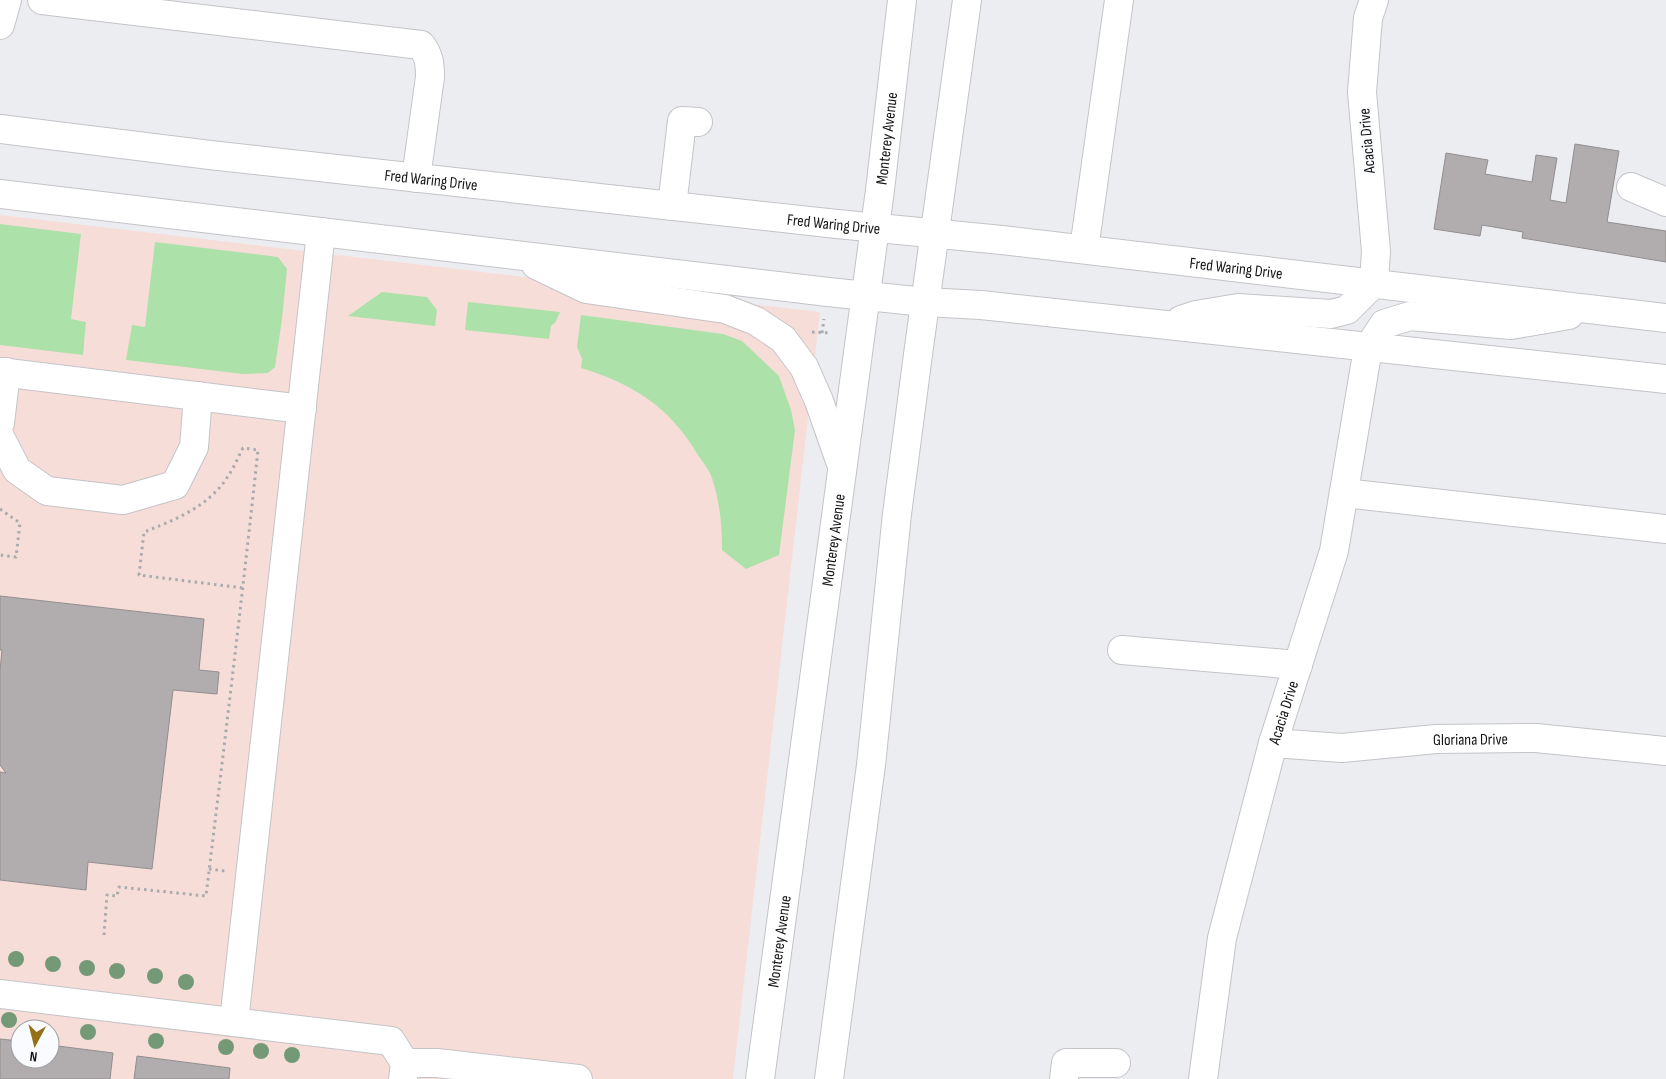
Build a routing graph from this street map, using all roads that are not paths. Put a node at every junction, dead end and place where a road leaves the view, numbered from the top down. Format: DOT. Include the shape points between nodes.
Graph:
graph roads {
  1 [pos="7,0"];
  2 [pos="42,0"];
  3 [pos="902,0"];
  4 [pos="967,0"];
  5 [pos="1119,0"];
  6 [pos="1374,0"];
  7 [pos="0,25"];
  8 [pos="698,122"];
  9 [pos="0,130"];
  10 [pos="416,178"];
  11 [pos="1631,187"];
  12 [pos="0,194"];
  13 [pos="1666,202"];
  14 [pos="672,206"];
  15 [pos="874,228"];
  16 [pos="321,232"];
  17 [pos="934,234"];
  18 [pos="1084,249"];
  19 [pos="517,256"];
  20 [pos="1374,283"];
  21 [pos="866,296"];
  22 [pos="925,302"];
  23 [pos="1604,311"];
  24 [pos="1666,318"];
  25 [pos="1165,326"];
  26 [pos="1368,348"];
  27 [pos="3,372"];
  28 [pos="1666,379"];
  29 [pos="198,396"];
  30 [pos="302,409"];
  31 [pos="0,423"];
  32 [pos="0,437"];
  33 [pos="842,466"];
  34 [pos="1344,493"];
  35 [pos="1666,529"];
  36 [pos="1122,650"];
  37 [pos="1298,665"];
  38 [pos="1273,742"];
  39 [pos="1666,751"];
  40 [pos="0,994"];
  41 [pos="234,1022"];
  42 [pos="1116,1063"];
  43 [pos="404,1071"];
  44 [pos="578,1079"];
  45 [pos="760,1079"];
  46 [pos="829,1079"];
  47 [pos="1064,1079"];
  48 [pos="1202,1079"];
  1 -- 7 [label="main road"];
  2 -- 10 [label="main road" via="420,45 427,52 430,77"];
  3 -- 15 [label="main road, Monterey Avenue"];
  4 -- 17 [label="main road"];
  5 -- 18 [label="main road"];
  6 -- 20 [label="main road, Acacia Drive" via="1368,18 1362,92 1376,251"];
  8 -- 14 [label="main road" via="682,121"];
  9 -- 10 [label="main road, Fred Waring Drive"];
  10 -- 14 [label="main road, Fred Waring Drive"];
  11 -- 13 [label="main road"];
  12 -- 16 [label="main road"];
  14 -- 15 [label="main road, Fred Waring Drive"];
  15 -- 17 [label="main road, Fred Waring Drive"];
  15 -- 21 [label="main road, Monterey Avenue"];
  16 -- 19 [label="main road"];
  16 -- 30 [label="main road"];
  17 -- 18 [label="main road, Fred Waring Drive"];
  17 -- 22 [label="main road"];
  18 -- 20 [label="main road, Fred Waring Drive"];
  19 -- 21 [label="main road"];
  19 -- 33 [label="main road" via="586,289 725,309 756,320 783,339 804,367"];
  20 -- 23 [label="main road, Fred Waring Drive"];
  20 -- 25 [label="main road" via="1347,310 1331,314 1238,308 1196,315"];
  21 -- 22 [label="main road"];
  21 -- 33 [label="main road, Monterey Avenue"];
  22 -- 25 [label="main road" via="981,305"];
  22 -- 46 [label="main road" via="897,514 871,765"];
  23 -- 24 [label="main road, Fred Waring Drive"];
  23 -- 26 [label="main road" via="1511,325 1410,316 1384,324"];
  25 -- 26 [label="main road"];
  26 -- 28 [label="main road"];
  26 -- 34 [label="main road, Acacia Drive"];
  27 -- 29 [label="main road"];
  27 -- 31 [label="main road"];
  29 -- 30 [label="main road"];
  29 -- 32 [label="main road" via="194,448 175,485 123,500 47,491 17,470"];
  30 -- 41 [label="main road"];
  33 -- 45 [label="main road, Monterey Avenue"];
  34 -- 35 [label="main road"];
  34 -- 37 [label="main road, Acacia Drive" via="1334,551"];
  36 -- 37 [label="main road"];
  37 -- 38 [label="main road, Acacia Drive"];
  38 -- 39 [label="main road, Gloriana Drive" via="1342,748 1436,740 1536,738"];
  38 -- 48 [label="main road, Acacia Drive" via="1222,938"];
  40 -- 41 [label="main road"];
  41 -- 43 [label="main road" via="391,1041"];
  42 -- 47 [label="main road" via="1066,1063"];
  43 -- 44 [label="main road" via="437,1063"];
}
